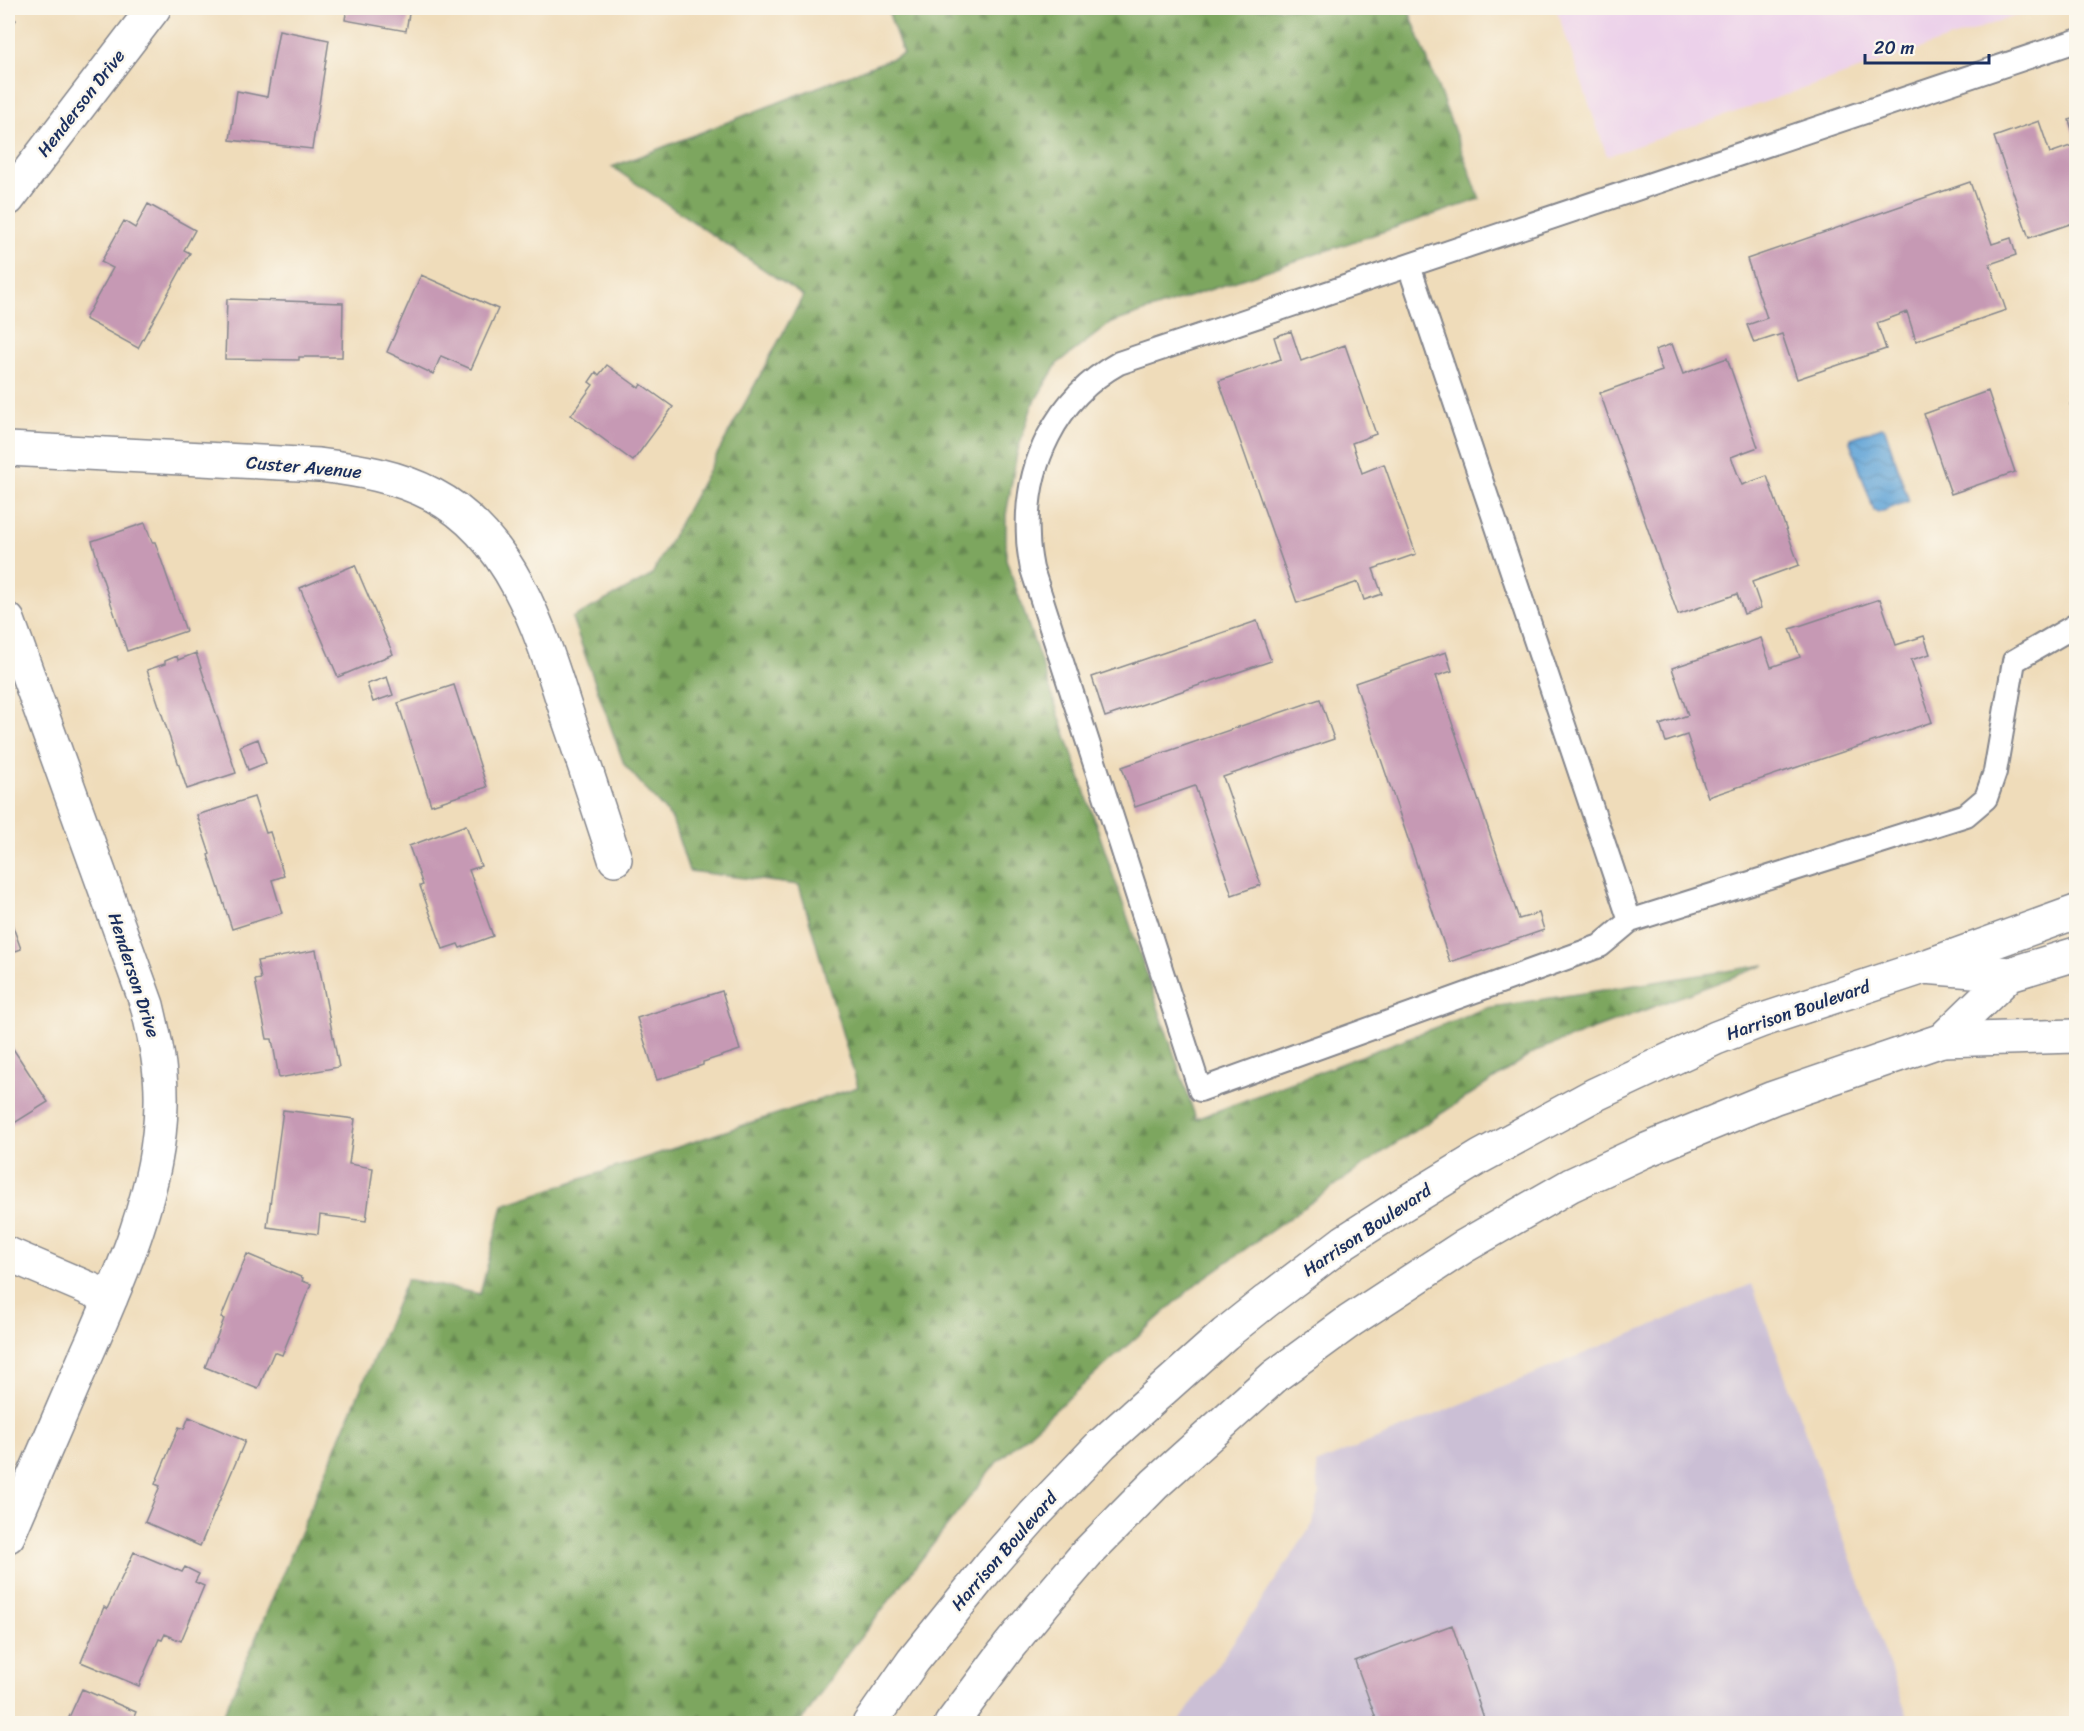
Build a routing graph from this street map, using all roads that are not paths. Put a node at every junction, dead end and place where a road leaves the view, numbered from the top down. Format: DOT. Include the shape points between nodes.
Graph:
graph roads {
  1 [pos="154,8"];
  2 [pos="2076,41"];
  3 [pos="8,199"];
  4 [pos="1409,266"];
  5 [pos="8,449"];
  6 [pos="8,620"];
  7 [pos="2076,625"];
  8 [pos="615,859"];
  9 [pos="2076,912"];
  10 [pos="1630,921"];
  11 [pos="2076,954"];
  12 [pos="1924,967"];
  13 [pos="2010,974"];
  14 [pos="2076,1036"];
  15 [pos="1942,1040"];
  16 [pos="8,1254"];
  17 [pos="111,1298"];
  18 [pos="8,1536"];
  19 [pos="869,1724"];
  20 [pos="951,1724"];
  1 -- 3 [label="main road, Henderson Drive"];
  2 -- 4 [label="lane"];
  4 -- 10 [label="lane"];
  4 -- 10 [label="lane" via="1119,363 1099,374 1058,418 1040,455 1032,484 1028,537 1032,569 1200,1090 1600,946"];
  5 -- 8 [label="main road, Custer Avenue" via="319,465 400,480 435,496 494,547 520,588 542,637"];
  6 -- 17 [label="main road, Henderson Drive" via="147,1005 160,1057 156,1163"];
  7 -- 10 [label="lane" via="2014,661 1995,772 1986,798 1966,815"];
  9 -- 12 [label="main road"];
  11 -- 13 [label="main road, Harrison Boulevard"];
  12 -- 13 [label="main road, Harrison Boulevard"];
  12 -- 19 [label="main road, Harrison Boulevard" via="1760,1021 1594,1095 1480,1157 1344,1242 1226,1334 1102,1444 953,1609"];
  13 -- 15 [label="main road, Harrison Boulevard"];
  14 -- 15 [label="main road"];
  15 -- 20 [label="main road, Harrison Boulevard" via="1773,1098 1571,1185 1462,1247 1350,1321 1275,1376 1147,1492 1025,1626"];
  16 -- 17 [label="main road"];
  17 -- 18 [label="main road, Henderson Drive"];
}
